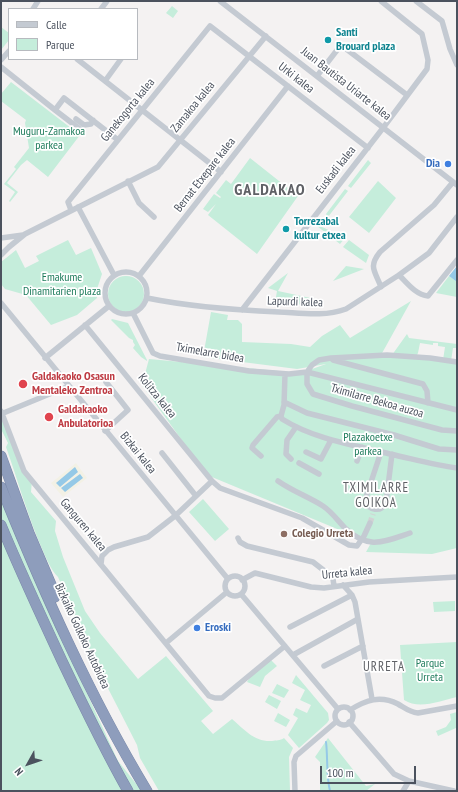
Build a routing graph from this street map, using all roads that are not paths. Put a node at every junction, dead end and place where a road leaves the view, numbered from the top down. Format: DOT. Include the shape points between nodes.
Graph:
graph roads {
  1 [pos="220,1"];
  2 [pos="381,1"];
  3 [pos="416,1"];
  4 [pos="228,3"];
  5 [pos="210,26"];
  6 [pos="266,36"];
  7 [pos="8,52"];
  8 [pos="249,56"];
  9 [pos="1,60"];
  10 [pos="78,60"];
  11 [pos="120,60"];
  12 [pos="457,65"];
  13 [pos="1,67"];
  14 [pos="317,76"];
  15 [pos="105,81"];
  16 [pos="288,86"];
  17 [pos="408,95"];
  18 [pos="55,110"];
  19 [pos="142,110"];
  20 [pos="76,119"];
  21 [pos="94,120"];
  22 [pos="383,128"];
  23 [pos="81,130"];
  24 [pos="118,140"];
  25 [pos="180,140"];
  26 [pos="368,148"];
  27 [pos="221,172"];
  28 [pos="128,181"];
  29 [pos="455,184"];
  30 [pos="78,207"];
  31 [pos="71,210"];
  32 [pos="154,217"];
  33 [pos="457,217"];
  34 [pos="25,234"];
  35 [pos="1,238"];
  36 [pos="1,255"];
  37 [pos="457,260"];
  38 [pos="114,275"];
  39 [pos="399,275"];
  40 [pos="139,276"];
  41 [pos="381,286"];
  42 [pos="147,298"];
  43 [pos="1,303"];
  44 [pos="109,306"];
  45 [pos="242,310"];
  46 [pos="133,314"];
  47 [pos="85,326"];
  48 [pos="45,358"];
  49 [pos="328,358"];
  50 [pos="457,362"];
  51 [pos="307,372"];
  52 [pos="285,374"];
  53 [pos="106,382"];
  54 [pos="69,386"];
  55 [pos="284,402"];
  56 [pos="428,404"];
  57 [pos="457,410"];
  58 [pos="1,413"];
  59 [pos="281,416"];
  60 [pos="296,427"];
  61 [pos="105,431"];
  62 [pos="457,431"];
  63 [pos="331,440"];
  64 [pos="362,447"];
  65 [pos="457,450"];
  66 [pos="306,452"];
  67 [pos="381,452"];
  68 [pos="162,453"];
  69 [pos="392,454"];
  70 [pos="1,456"];
  71 [pos="261,456"];
  72 [pos="291,459"];
  73 [pos="357,461"];
  74 [pos="298,463"];
  75 [pos="457,468"];
  76 [pos="319,474"];
  77 [pos="212,481"];
  78 [pos="278,481"];
  79 [pos="1,487"];
  80 [pos="196,496"];
  81 [pos="175,516"];
  82 [pos="370,523"];
  83 [pos="1,524"];
  84 [pos="410,533"];
  85 [pos="238,538"];
  86 [pos="362,540"];
  87 [pos="1,541"];
  88 [pos="101,564"];
  89 [pos="457,577"];
  90 [pos="228,579"];
  91 [pos="242,580"];
  92 [pos="343,585"];
  93 [pos="334,586"];
  94 [pos="227,592"];
  95 [pos="241,594"];
  96 [pos="352,595"];
  97 [pos="358,619"];
  98 [pos="290,627"];
  99 [pos="49,634"];
  100 [pos="66,635"];
  101 [pos="166,643"];
  102 [pos="285,646"];
  103 [pos="363,646"];
  104 [pos="293,655"];
  105 [pos="324,666"];
  106 [pos="372,699"];
  107 [pos="457,706"];
  108 [pos="338,709"];
  109 [pos="350,710"];
  110 [pos="337,721"];
  111 [pos="349,722"];
  112 [pos="409,781"];
  113 [pos="128,791"];
  114 [pos="147,791"];
  115 [pos="295,791"];
  116 [pos="403,791"];
  117 [pos="454,791"];
  1 -- 4 [label="street, Juan Bautista Uriarte kalea"];
  2 -- 17 [label="street, Euskadi kalea" via="422,34 428,60 427,69"];
  3 -- 12 [label="street" via="442,21"];
  4 -- 6 [label="street, Juan Bautista Uriarte kalea"];
  5 -- 8 [label="street, Urki kalea"];
  5 -- 19 [label="street, Ganekogorta kalea"];
  6 -- 8 [label="street, Zamakoa kalea"];
  6 -- 14 [label="street, Juan Bautista Uriarte kalea"];
  7 -- 9 [label="street"];
  8 -- 16 [label="street, Urki kalea"];
  8 -- 25 [label="street, Zamakoa kalea"];
  10 -- 15 [label="street"];
  11 -- 15 [label="street"];
  13 -- 18 [label="street"];
  14 -- 17 [label="street" via="341,45"];
  14 -- 22 [label="street, Juan Bautista Uriarte kalea"];
  15 -- 19 [label="street"];
  16 -- 26 [label="street, Urki kalea"];
  16 -- 27 [label="street, Bernat Etxepare kalea"];
  17 -- 22 [label="street, Euskadi kalea"];
  18 -- 21 [label="street" via="64,98"];
  18 -- 23 [label="street"];
  19 -- 24 [label="street, Ganekogorta kalea"];
  19 -- 25 [label="street"];
  20 -- 21 [label="street" via="84,125 91,124"];
  21 -- 24 [label="street"];
  22 -- 26 [label="street, Euskadi kalea"];
  22 -- 29 [label="street, Juan Bautista Uriarte kalea"];
  24 -- 31 [label="street, Ganekogorta kalea" via="68,202"];
  25 -- 27 [label="street"];
  25 -- 28 [label="street, Zamakoa kalea" via="158,167"];
  26 -- 45 [label="street, Euskadi kalea"];
  27 -- 40 [label="street, Bernat Etxepare kalea"];
  28 -- 30 [label="street, Zamakoa kalea"];
  28 -- 32 [label="street" via="139,204"];
  29 -- 41 [label="street" via="374,260 372,266"];
  30 -- 31 [label="street, Zamakoa kalea"];
  30 -- 38 [label="street"];
  31 -- 34 [label="street, Zamakoa kalea"];
  33 -- 39 [label="street, Lapurdi kalea" via="428,253"];
  34 -- 35 [label="street, Zamakoa kalea"];
  34 -- 36 [label="street, Zamakoa kalea"];
  37 -- 39 [label="street" via="428,296 423,296 406,284"];
  38 -- 40 [label="street" via="127,272"];
  38 -- 44 [label="street" via="106,286 106,300"];
  39 -- 41 [label="street, Lapurdi kalea"];
  40 -- 42 [label="street" via="145,284"];
  41 -- 45 [label="street, Lapurdi kalea" via="346,309 327,314"];
  42 -- 45 [label="street, Lapurdi kalea" via="186,305"];
  42 -- 46 [label="street" via="144,305"];
  43 -- 48 [label="street, Bizkai kalea"];
  44 -- 46 [label="street" via="120,314"];
  44 -- 47 [label="street"];
  46 -- 52 [label="street, Tximelarre bidea" via="153,352 160,356 228,368"];
  47 -- 48 [label="street"];
  47 -- 77 [label="street, Kolitza kalea"];
  48 -- 54 [label="street, Bizkai kalea"];
  49 -- 50 [label="street" via="387,355"];
  49 -- 51 [label="street" via="319,360"];
  49 -- 56 [label="street, Tximilarre Bekoa auzoa" via="423,384"];
  51 -- 52 [label="street, Tximelarre bidea"];
  51 -- 56 [label="street, Tximilarre Bekoa auzoa"];
  51 -- 62 [label="street, Tximilarre Bekoa auzoa" via="308,384 313,394 442,430"];
  52 -- 55 [label="street"];
  53 -- 61 [label="street" via="128,410"];
  54 -- 58 [label="street"];
  54 -- 61 [label="street, Bizkai kalea"];
  55 -- 59 [label="street"];
  55 -- 65 [label="street" via="307,413 439,449"];
  56 -- 57 [label="street, Tximilarre Bekoa auzoa"];
  58 -- 88 [label="street, Ganguren kalea" via="24,471"];
  59 -- 60 [label="street"];
  59 -- 71 [label="street" via="277,417 253,445 252,448"];
  60 -- 63 [label="street"];
  60 -- 72 [label="street" via="287,440 286,454"];
  61 -- 81 [label="street, Bizkai kalea"];
  63 -- 64 [label="street"];
  63 -- 66 [label="street" via="321,459"];
  64 -- 67 [label="street"];
  64 -- 73 [label="street"];
  67 -- 69 [label="street"];
  67 -- 69 [label="street" via="363,499 373,512 385,506"];
  68 -- 80 [label="street"];
  69 -- 75 [label="street"];
  70 -- 100 [label="highway" via="52,587"];
  74 -- 76 [label="street"];
  77 -- 80 [label="street"];
  77 -- 86 [label="street, Kolitza kalea" via="220,488 302,518 349,545 357,546"];
  78 -- 86 [label="street" via="324,507 345,529"];
  79 -- 100 [label="highway, Bizkaiko Golkoko Autobidea"];
  80 -- 81 [label="street"];
  81 -- 88 [label="street" via="148,537 108,550 102,556"];
  81 -- 90 [label="street, Bizkai kalea"];
  82 -- 86 [label="street"];
  83 -- 99 [label="highway"];
  84 -- 86 [label="street" via="376,543"];
  85 -- 93 [label="street" via="247,546 313,562 331,576"];
  87 -- 99 [label="highway"];
  88 -- 101 [label="street, Ganguren kalea"];
  89 -- 92 [label="street, Urreta kalea"];
  90 -- 91 [label="street" via="237,577"];
  90 -- 94 [label="street" via="225,584"];
  91 -- 93 [label="street, Urreta kalea" via="255,573 312,587"];
  91 -- 95 [label="street" via="244,588"];
  92 -- 93 [label="street, Urreta kalea"];
  92 -- 96 [label="street"];
  94 -- 95 [label="street" via="236,596"];
  94 -- 101 [label="street"];
  95 -- 102 [label="street"];
  96 -- 97 [label="street"];
  96 -- 98 [label="street"];
  97 -- 103 [label="street"];
  97 -- 104 [label="street"];
  99 -- 113 [label="highway"];
  100 -- 114 [label="highway, Bizkaiko Golkoko Autobidea" via="119,742"];
  101 -- 102 [label="street, Ganguren kalea" via="209,696 215,698 222,698"];
  102 -- 104 [label="street"];
  103 -- 105 [label="street"];
  103 -- 106 [label="street"];
  104 -- 108 [label="street"];
  106 -- 107 [label="street" via="398,704 418,713"];
  106 -- 109 [label="street"];
  108 -- 109 [label="street" via="343,707"];
  108 -- 110 [label="street" via="335,713"];
  109 -- 111 [label="street" via="352,718"];
  110 -- 111 [label="street" via="341,724"];
  110 -- 115 [label="street" via="296,756"];
  111 -- 112 [label="street" via="394,774"];
  112 -- 116 [label="street"];
  112 -- 117 [label="street"];
}
